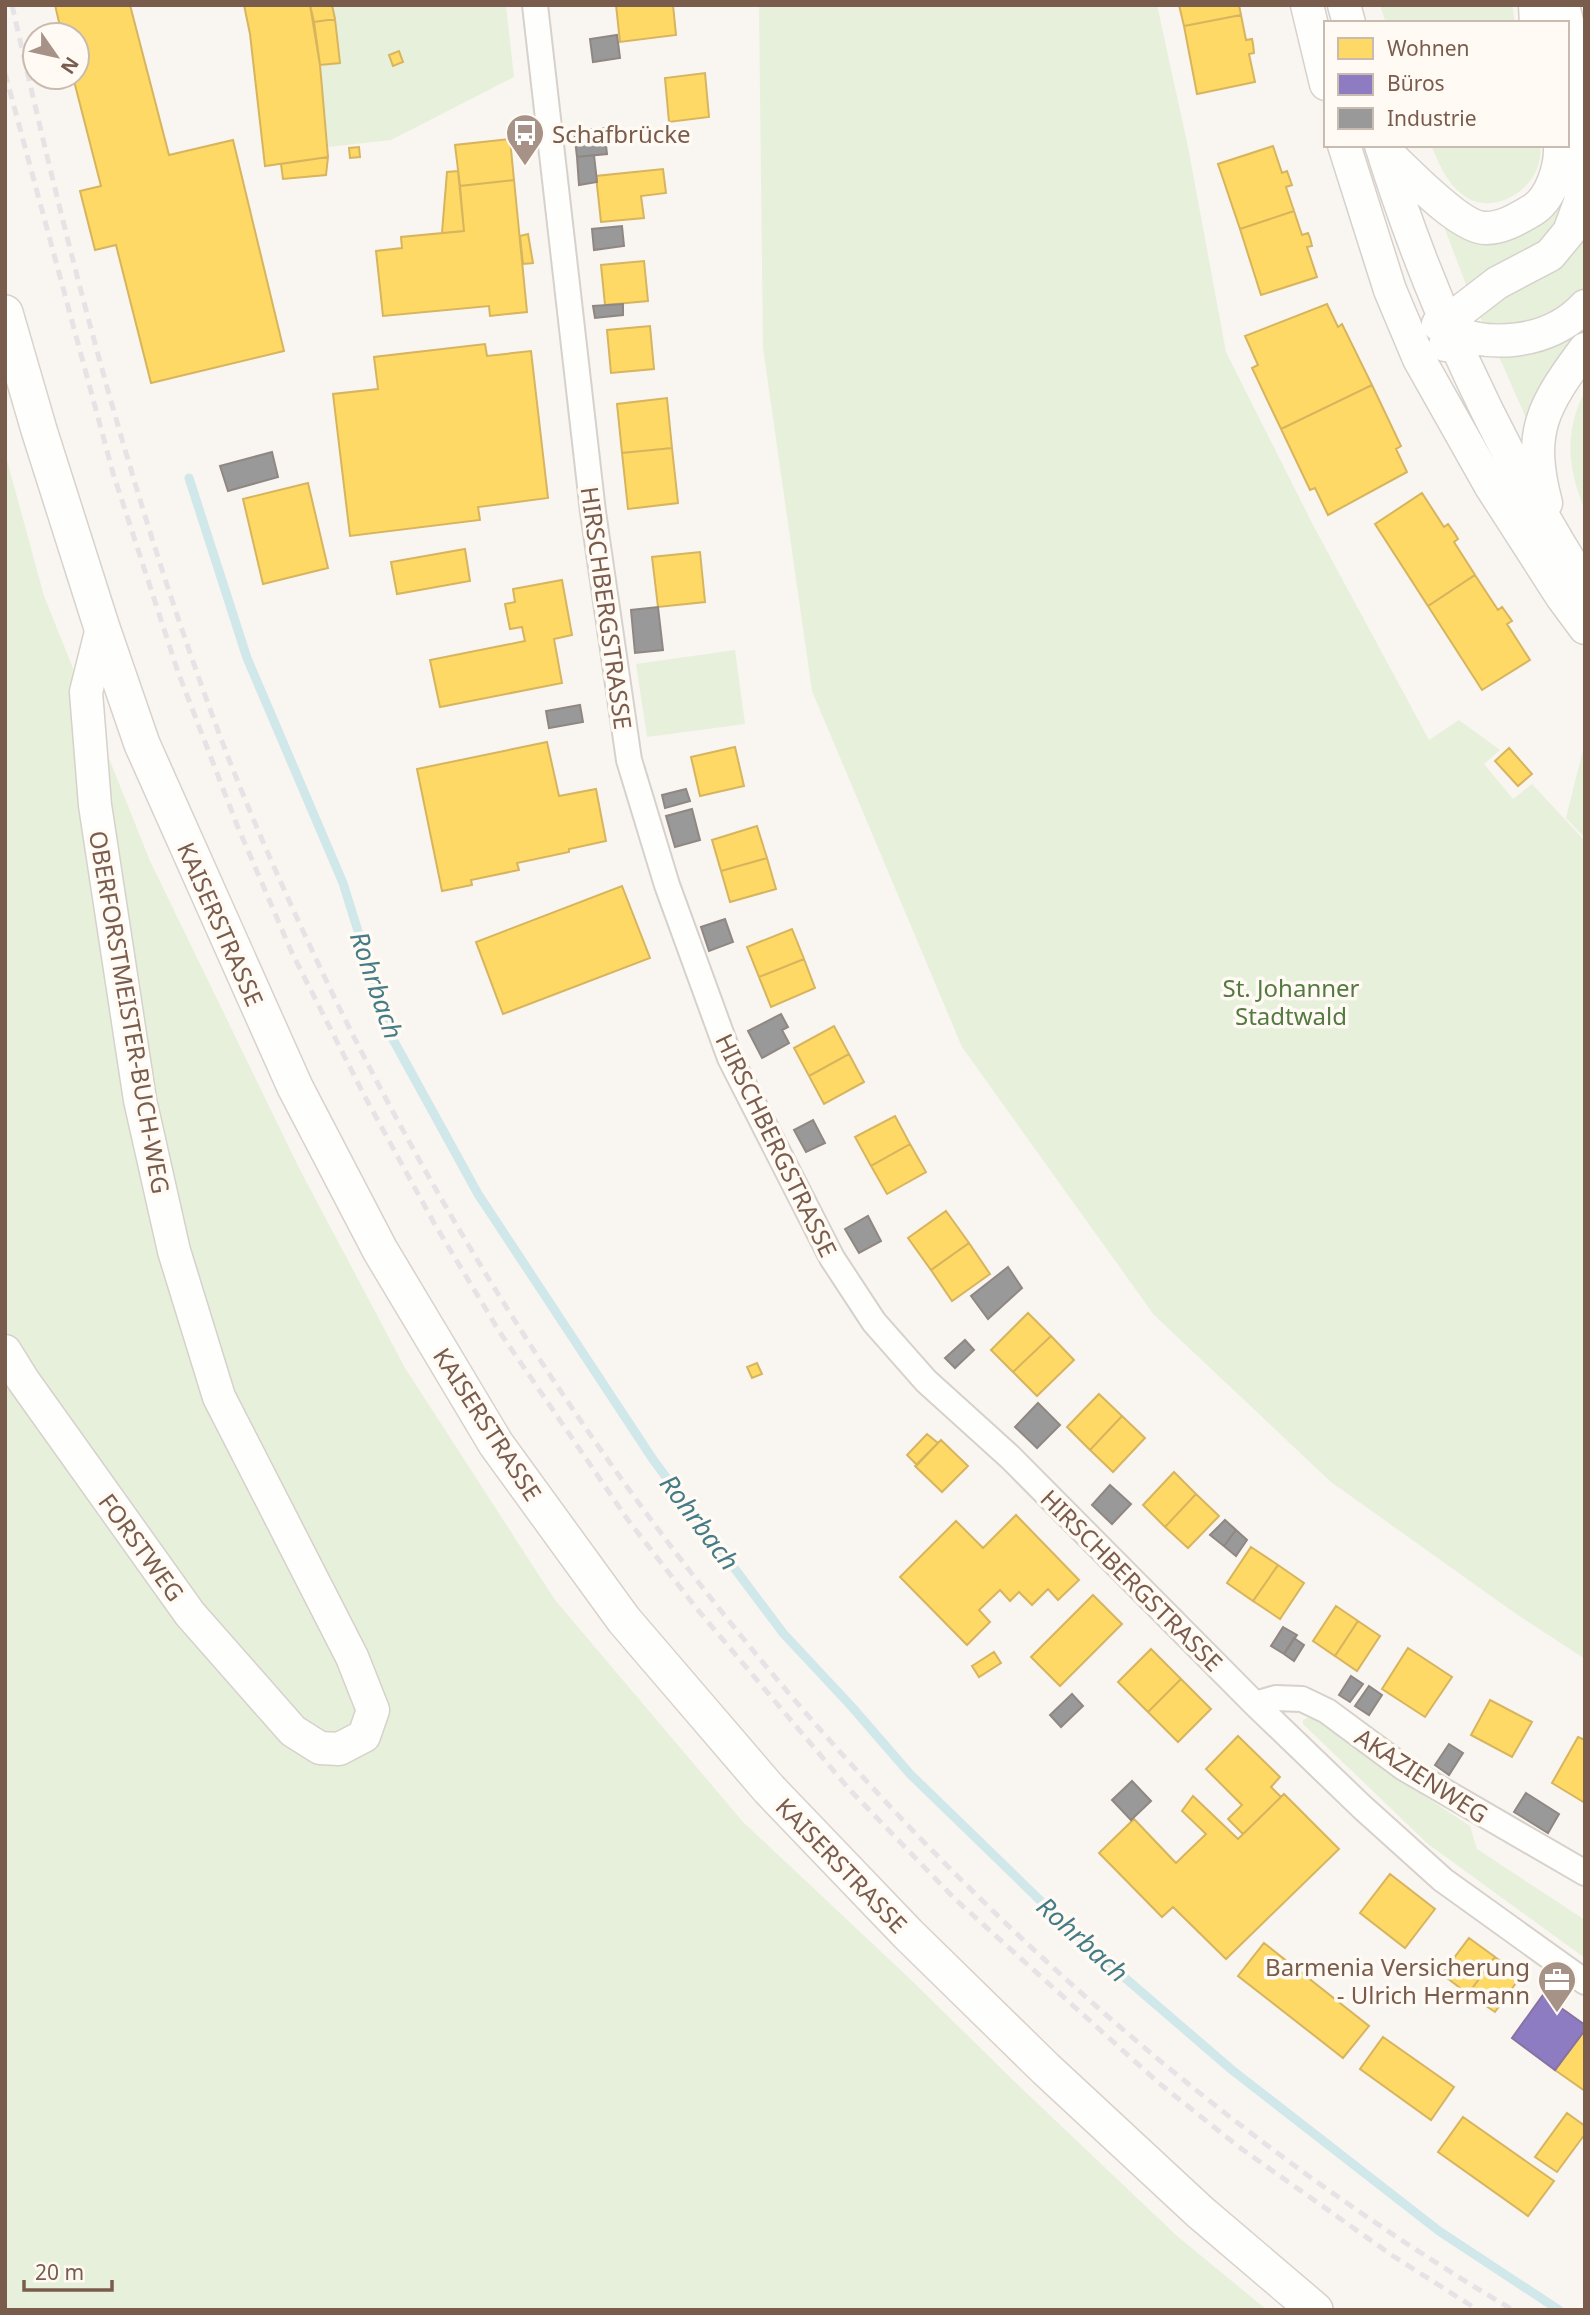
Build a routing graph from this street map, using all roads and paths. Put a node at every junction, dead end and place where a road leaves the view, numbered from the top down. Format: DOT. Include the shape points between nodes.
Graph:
graph roads {
  1 [pos="535,5"];
  2 [pos="1307,5"];
  3 [pos="1569,30"];
  4 [pos="1324,76"];
  5 [pos="1585,95"];
  6 [pos="1569,102"];
  7 [pos="1345,147"];
  8 [pos="1381,147"];
  9 [pos="1382,147"];
  10 [pos="1560,147"];
  11 [pos="1379,254"];
  12 [pos="1585,306"];
  13 [pos="5,313"];
  14 [pos="1451,332"];
  15 [pos="1585,349"];
  16 [pos="1440,399"];
  17 [pos="1565,554"];
  18 [pos="1585,586"];
  19 [pos="102,628"];
  20 [pos="1585,628"];
  21 [pos="5,1351"];
  22 [pos="1255,1704"];
  23 [pos="293,1731"];
  24 [pos="1585,1873"];
  25 [pos="1585,1982"];
  26 [pos="1315,2310"];
  1 -- 22 [label="street, HIRSCHBERGSTRASSE" via="593,512 629,760 667,885 730,1058 832,1258 874,1322 926,1381 1010,1457"];
  2 -- 4 [label="street"];
  3 -- 5 [label="street"];
  6 -- 14 [label="street" via="1584,170 1580,202 1569,232 1550,255 1497,283 1458,313"];
  7 -- 11 [label="street"];
  8 -- 14 [label="street"];
  9 -- 10 [label="street" via="1458,218 1484,229 1508,224 1536,208 1552,186"];
  11 -- 14 [label="street" via="1429,319"];
  11 -- 16 [label="street" via="1419,359"];
  12 -- 14 [label="street" via="1549,332 1517,341"];
  13 -- 19 [label="main road, KAISERSTRASSE"];
  14 -- 16 [label="street" via="1442,350"];
  14 -- 17 [label="street" via="1513,464"];
  15 -- 17 [label="street" via="1542,416 1536,454 1546,505"];
  16 -- 20 [label="street" via="1489,485"];
  17 -- 18 [label="street"];
  19 -- 23 [label="street, OBERFORSTMEISTER-BUCH-WEG" via="86,692 95,806 140,1100 174,1251 219,1397 352,1657 373,1710 364,1736 339,1749 320,1748"];
  19 -- 26 [label="main road, KAISERSTRASSE" via="142,744 295,1087 380,1250 496,1444 624,1620 769,1790 1046,2069 1200,2213"];
  21 -- 23 [label="street, FORSTWEG" via="190,1614"];
  22 -- 24 [label="street, AKAZIENWEG" via="1276,1698 1302,1699 1327,1711 1404,1768"];
  22 -- 25 [label="street, HIRSCHBERGSTRASSE" via="1443,1880"];
}
